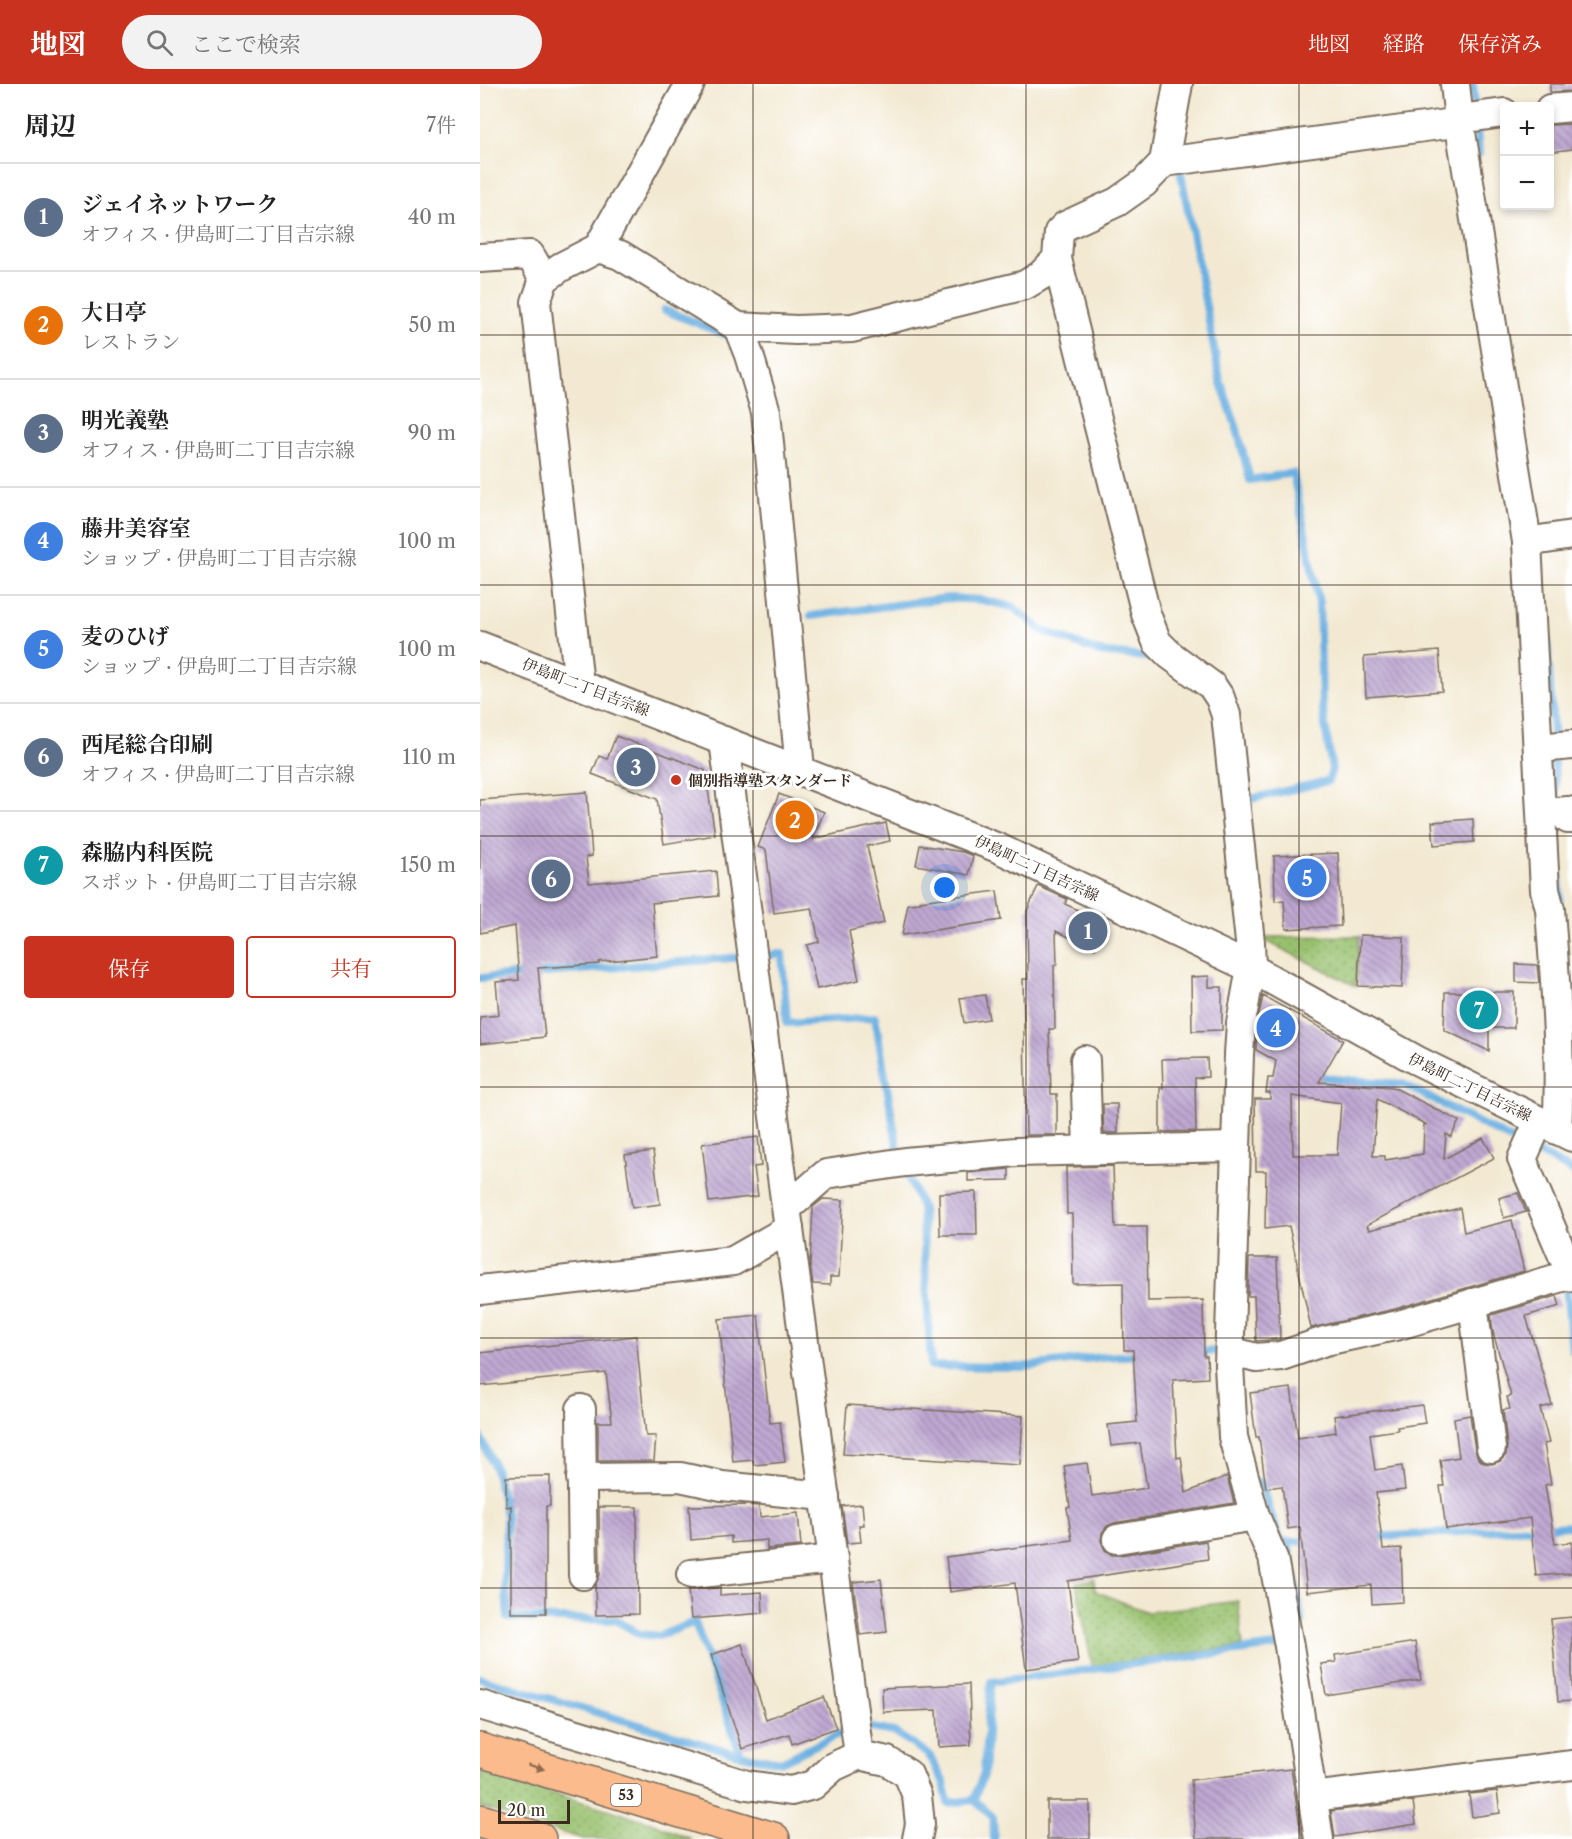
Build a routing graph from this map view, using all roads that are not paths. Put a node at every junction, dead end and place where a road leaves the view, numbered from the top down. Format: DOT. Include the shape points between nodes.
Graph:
graph roads {
  1 [pos="690,84"];
  2 [pos="1178,84"];
  3 [pos="1455,84"];
  4 [pos="1572,107"];
  5 [pos="1554,109"];
  6 [pos="1478,117"];
  7 [pos="1164,162"];
  8 [pos="598,248"];
  9 [pos="480,258"];
  10 [pos="1057,259"];
  11 [pos="543,279"];
  12 [pos="738,327"];
  13 [pos="1545,539"];
  14 [pos="480,646"];
  15 [pos="579,684"];
  16 [pos="724,741"];
  17 [pos="1554,747"];
  18 [pos="800,769"];
  19 [pos="1556,814"];
  20 [pos="1251,968"];
  21 [pos="1085,1060"];
  22 [pos="1548,1127"];
  23 [pos="1236,1147"];
  24 [pos="1088,1150"];
  25 [pos="787,1217"];
  26 [pos="1572,1275"];
  27 [pos="480,1290"];
  28 [pos="1473,1303"];
  29 [pos="1230,1351"];
  30 [pos="581,1409"];
  31 [pos="1491,1448"];
  32 [pos="581,1478"];
  33 [pos="825,1496"];
  34 [pos="1255,1516"];
  35 [pos="1117,1539"];
  36 [pos="833,1559"];
  37 [pos="691,1574"];
  38 [pos="583,1575"];
  39 [pos="480,1705"];
  40 [pos="857,1738"];
  41 [pos="480,1750"];
  42 [pos="1572,1765"];
  43 [pos="1312,1797"];
  44 [pos="480,1821"];
  45 [pos="925,1834"];
  46 [pos="538,1839"];
  47 [pos="773,1839"];
  48 [pos="1319,1839"];
  1 -- 8 [label="street"];
  2 -- 7 [label="street"];
  3 -- 6 [label="street"];
  4 -- 5 [label="street"];
  6 -- 7 [label="street"];
  6 -- 13 [label="street"];
  7 -- 10 [label="street" via="1144,183 1117,202 1065,226 1059,232"];
  8 -- 11 [label="street"];
  8 -- 12 [label="street" via="620,255"];
  9 -- 11 [label="street" via="530,255"];
  10 -- 12 [label="street" via="1025,285 852,327"];
  10 -- 20 [label="street" via="1146,614 1157,642 1212,686 1226,715"];
  11 -- 15 [label="street" via="536,302"];
  12 -- 18 [label="street" via="766,412"];
  13 -- 17 [label="street"];
  14 -- 15 [label="street, 伊島町二丁目吉宗線"];
  15 -- 16 [label="street, 伊島町二丁目吉宗線"];
  16 -- 18 [label="street, 伊島町二丁目吉宗線"];
  16 -- 25 [label="street"];
  17 -- 19 [label="street"];
  18 -- 20 [label="street, 伊島町二丁目吉宗線" via="998,848"];
  19 -- 22 [label="street" via="1545,890 1550,909 1556,1002"];
  20 -- 22 [label="street, 伊島町二丁目吉宗線" via="1416,1060"];
  20 -- 23 [label="street" via="1241,1023"];
  21 -- 24 [label="street"];
  22 -- 26 [label="street" via="1522,1159"];
  23 -- 24 [label="street"];
  23 -- 29 [label="street"];
  24 -- 25 [label="street" via="905,1162 826,1174 795,1202"];
  25 -- 27 [label="street" via="733,1261"];
  25 -- 33 [label="street"];
  26 -- 28 [label="street"];
  28 -- 29 [label="street" via="1281,1356 1256,1358"];
  28 -- 31 [label="street"];
  29 -- 34 [label="street" via="1233,1437"];
  30 -- 32 [label="street"];
  32 -- 33 [label="street" via="680,1477 722,1486"];
  32 -- 38 [label="street"];
  33 -- 36 [label="street"];
  34 -- 35 [label="street"];
  34 -- 43 [label="street" via="1273,1558"];
  36 -- 37 [label="street"];
  36 -- 40 [label="street"];
  39 -- 40 [label="street" via="747,1785 790,1791 813,1785"];
  40 -- 45 [label="street" via="908,1774"];
  41 -- 47 [label="highway, 53, one-way"];
  42 -- 43 [label="street"];
  43 -- 48 [label="street"];
  44 -- 46 [label="highway"];
}
